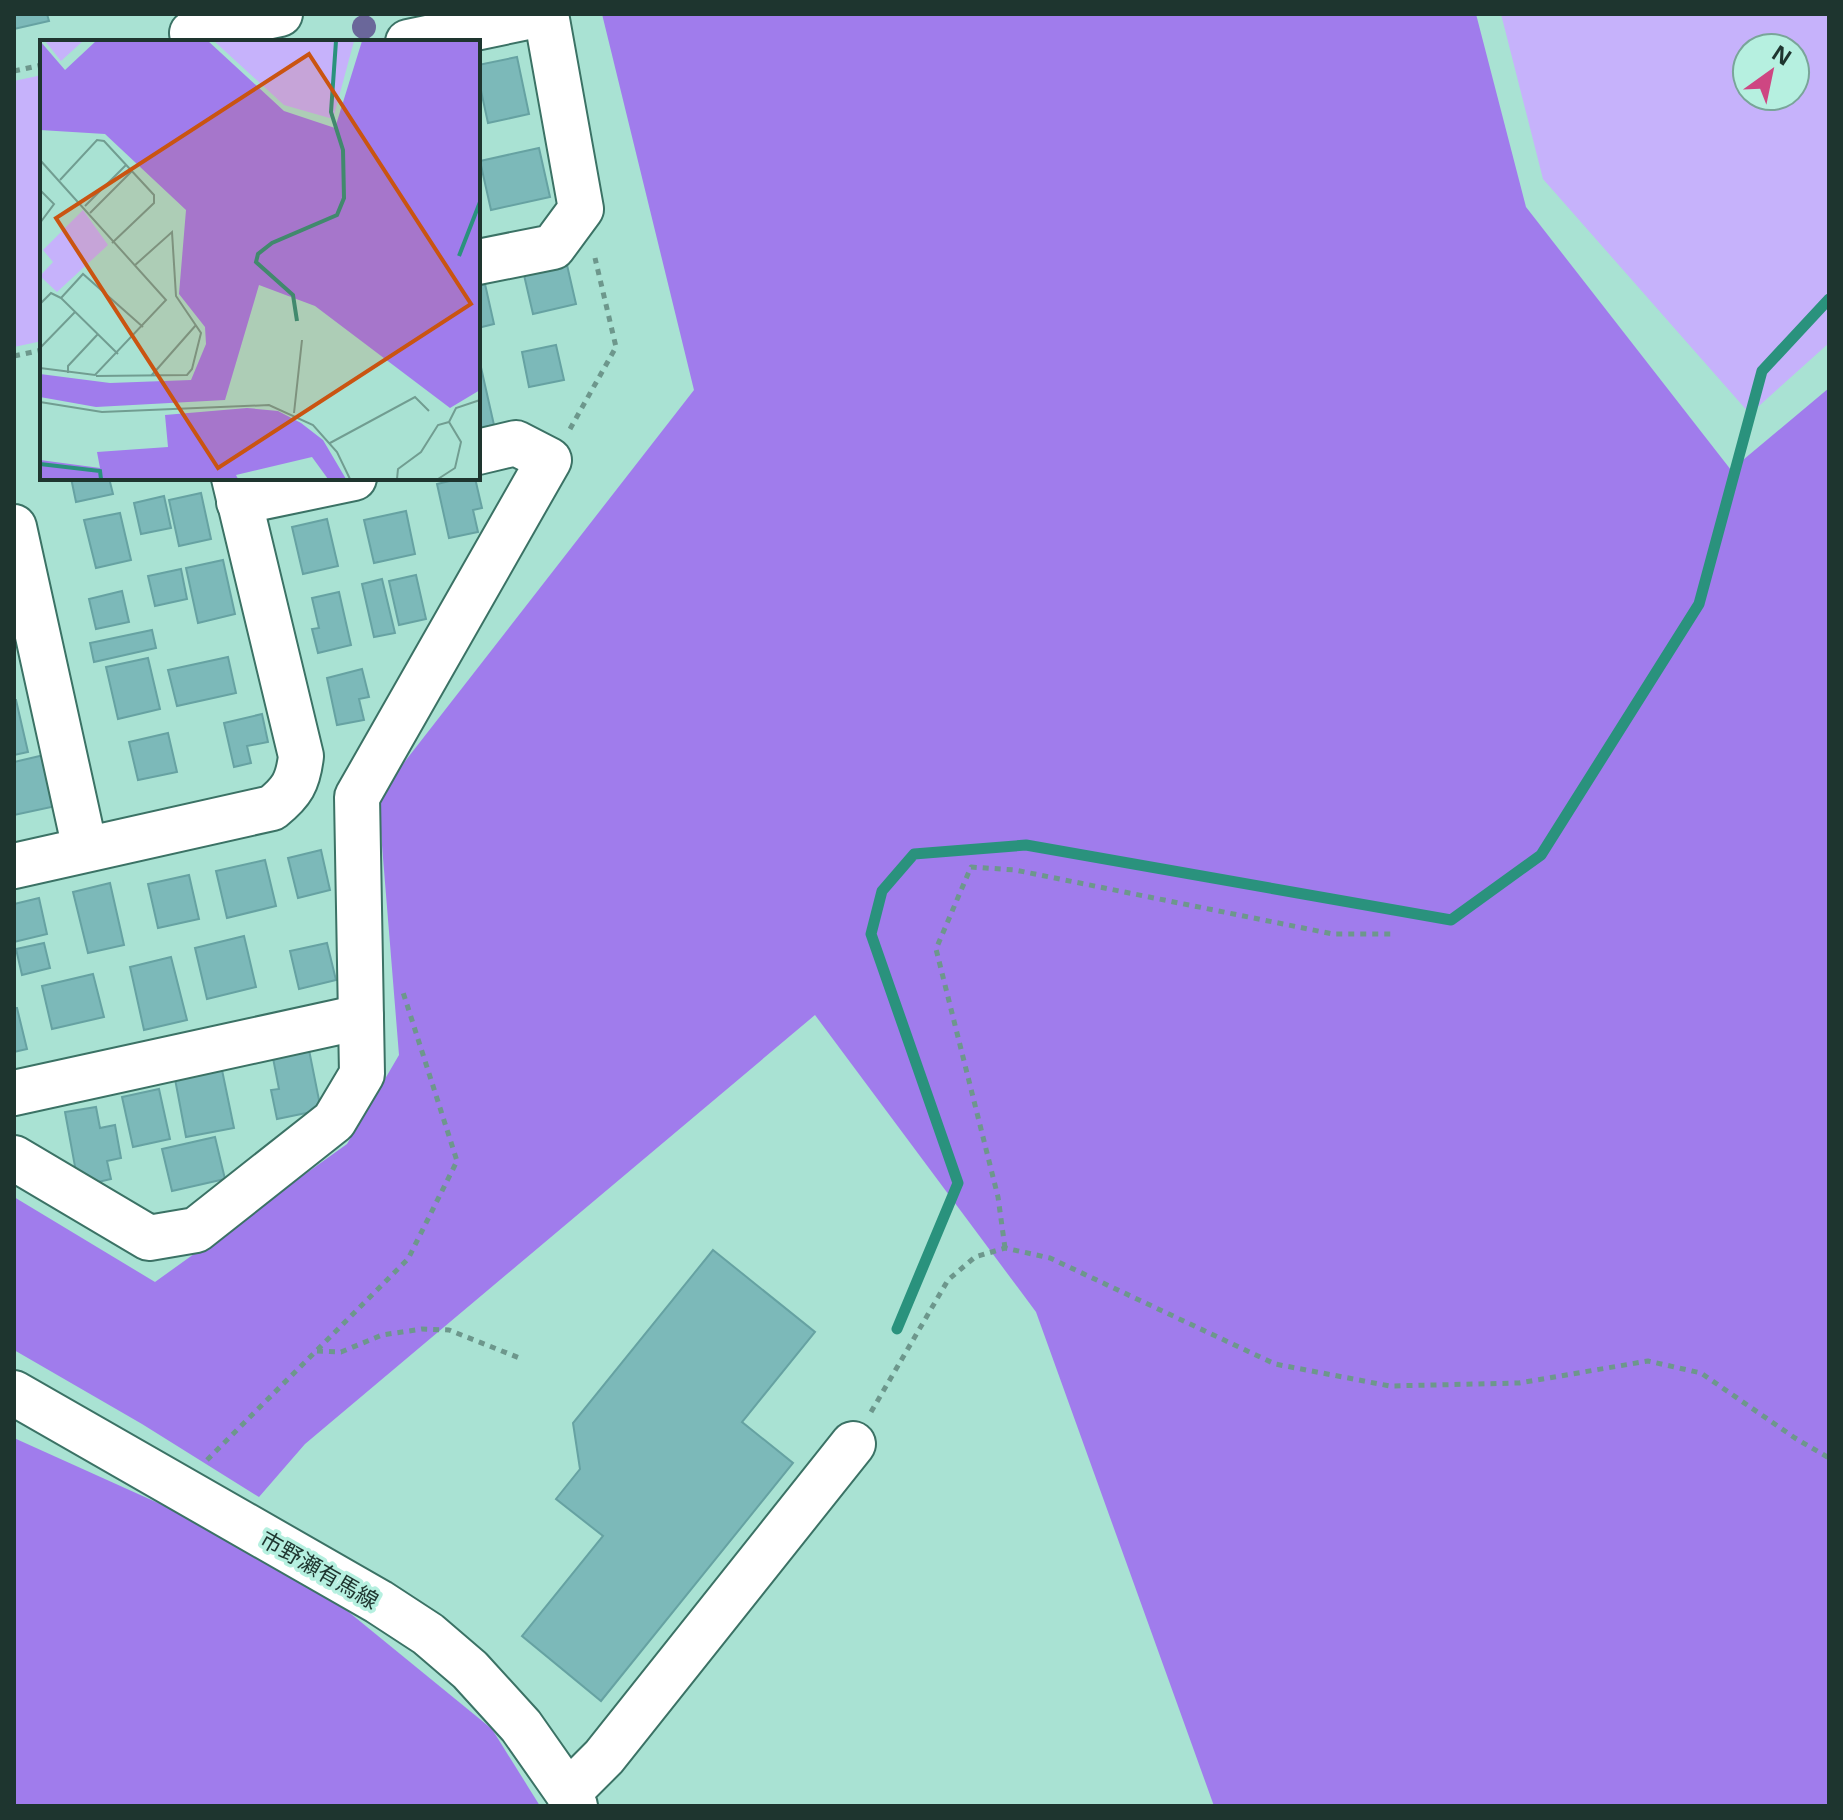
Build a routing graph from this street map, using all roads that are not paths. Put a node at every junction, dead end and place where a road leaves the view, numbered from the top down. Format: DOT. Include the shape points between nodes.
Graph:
graph roads {
  1 [pos="280,14"];
  2 [pos="544,14"];
  3 [pos="191,30"];
  4 [pos="418,40"];
  5 [pos="480,262"];
  6 [pos="480,452"];
  7 [pos="334,480"];
  8 [pos="236,490"];
  9 [pos="14,527"];
  10 [pos="85,849"];
  11 [pos="14,866"];
  12 [pos="361,1017"];
  13 [pos="14,1093"];
  14 [pos="14,1158"];
  15 [pos="14,1393"];
  16 [pos="853,1444"];
  17 [pos="571,1799"];
  1 -- 3 [label="street"];
  2 -- 4 [label="street"];
  2 -- 5 [label="street" via="581,209 553,247"];
  6 -- 12 [label="street" via="516,443 549,460 357,797"];
  7 -- 8 [label="street"];
  8 -- 10 [label="street" via="301,756 293,788 272,808"];
  9 -- 10 [label="street"];
  10 -- 11 [label="street"];
  12 -- 13 [label="street"];
  12 -- 14 [label="street" via="362,1074 334,1121 196,1230 149,1238"];
  15 -- 17 [label="street, 市野瀬有馬線" via="428,1634 521,1726"];
  16 -- 17 [label="street"];
}
